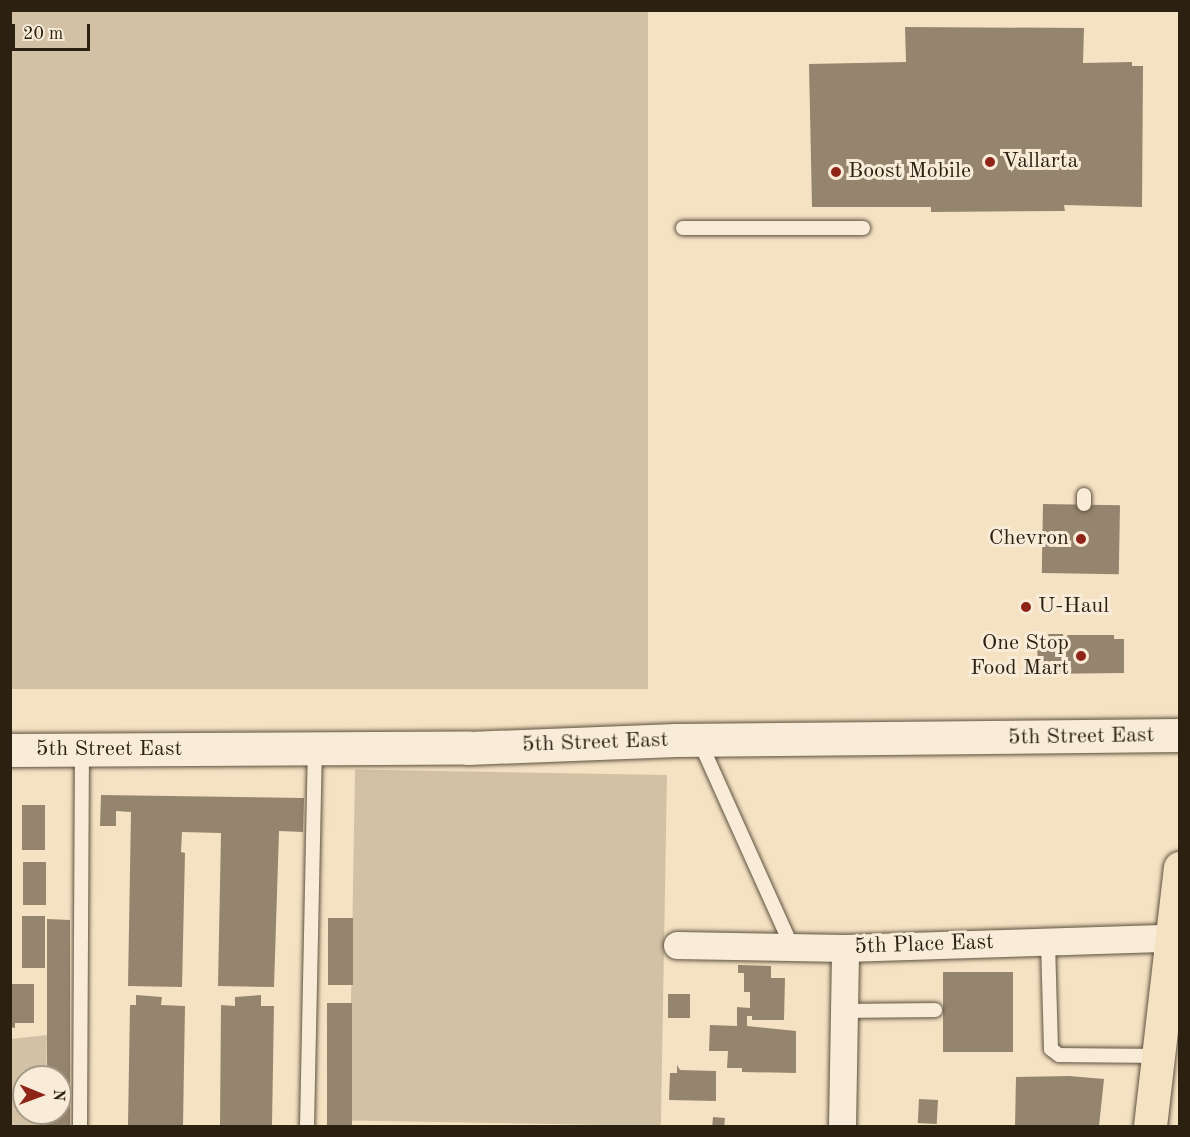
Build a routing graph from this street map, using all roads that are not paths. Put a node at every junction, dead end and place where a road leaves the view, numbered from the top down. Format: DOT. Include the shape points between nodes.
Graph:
graph roads {
  1 [pos="683,228"];
  2 [pos="863,228"];
  3 [pos="1179,735"];
  4 [pos="699,740"];
  5 [pos="10,750"];
  6 [pos="82,750"];
  7 [pos="315,750"];
  8 [pos="1179,867"];
  9 [pos="1170,938"];
  10 [pos="1048,942"];
  11 [pos="677,945"];
  12 [pos="792,948"];
  13 [pos="845,948"];
  14 [pos="935,1010"];
  15 [pos="844,1011"];
  16 [pos="1157,1056"];
  17 [pos="80,1126"];
  18 [pos="307,1126"];
  19 [pos="842,1126"];
  20 [pos="1150,1126"];
  1 -- 2 [label="lane"];
  3 -- 4 [label="street, 5th Street East"];
  4 -- 7 [label="street, 5th Street East"];
  4 -- 12 [label="lane"];
  5 -- 6 [label="street, 5th Street East"];
  6 -- 7 [label="street, 5th Street East"];
  6 -- 17 [label="lane"];
  7 -- 18 [label="lane"];
  8 -- 9 [label="highway"];
  9 -- 10 [label="street, 5th Place East"];
  9 -- 16 [label="highway"];
  10 -- 13 [label="street, 5th Place East"];
  10 -- 16 [label="lane" via="1051,1049 1059,1055"];
  11 -- 12 [label="street, 5th Place East"];
  12 -- 13 [label="street, 5th Place East"];
  13 -- 15 [label="street"];
  14 -- 15 [label="lane"];
  15 -- 19 [label="street"];
  16 -- 20 [label="highway"];
}
